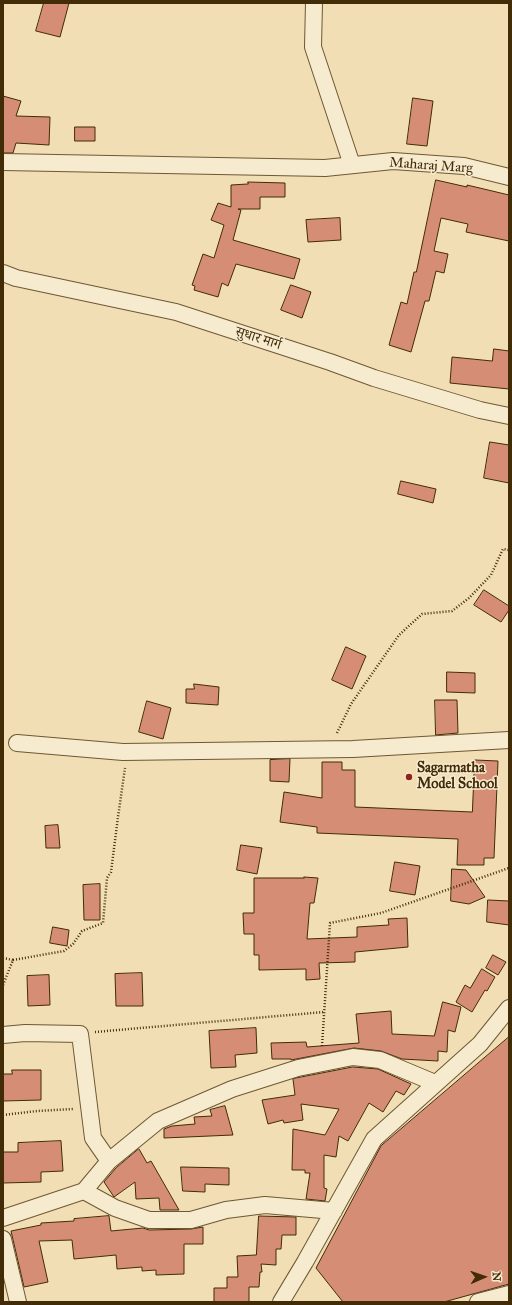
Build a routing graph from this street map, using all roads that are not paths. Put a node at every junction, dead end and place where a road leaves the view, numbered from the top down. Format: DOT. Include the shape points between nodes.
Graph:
graph roads {
  1 [pos="314,3"];
  2 [pos="3,162"];
  3 [pos="352,165"];
  4 [pos="509,177"];
  5 [pos="3,273"];
  6 [pos="509,416"];
  7 [pos="509,740"];
  8 [pos="17,743"];
  9 [pos="509,1008"];
  10 [pos="3,1035"];
  11 [pos="435,1084"];
  12 [pos="109,1160"];
  13 [pos="84,1191"];
  14 [pos="334,1211"];
  15 [pos="3,1218"];
  16 [pos="3,1240"];
  17 [pos="509,1294"];
  18 [pos="18,1302"];
  19 [pos="281,1302"];
  20 [pos="478,1302"];
  1 -- 3 [label="street" via="312,48"];
  2 -- 3 [label="street, Maharaj Marg" via="325,168"];
  3 -- 4 [label="street, Maharaj Marg" via="393,161 464,166"];
  5 -- 6 [label="street, सुधार मार्ग" via="16,278 176,312 374,378 480,410"];
  7 -- 8 [label="street" via="331,750 128,752"];
  9 -- 11 [label="street" via="480,1044"];
  10 -- 12 [label="street" via="80,1034 93,1138"];
  11 -- 12 [label="street" via="380,1060 353,1057 298,1068 232,1089 158,1121"];
  11 -- 14 [label="street" via="374,1139"];
  12 -- 13 [label="street"];
  13 -- 14 [label="street" via="115,1208 149,1220 191,1220 226,1210 264,1205"];
  13 -- 15 [label="street"];
  14 -- 19 [label="street"];
  16 -- 18 [label="street"];
  17 -- 20 [label="street"];
}
